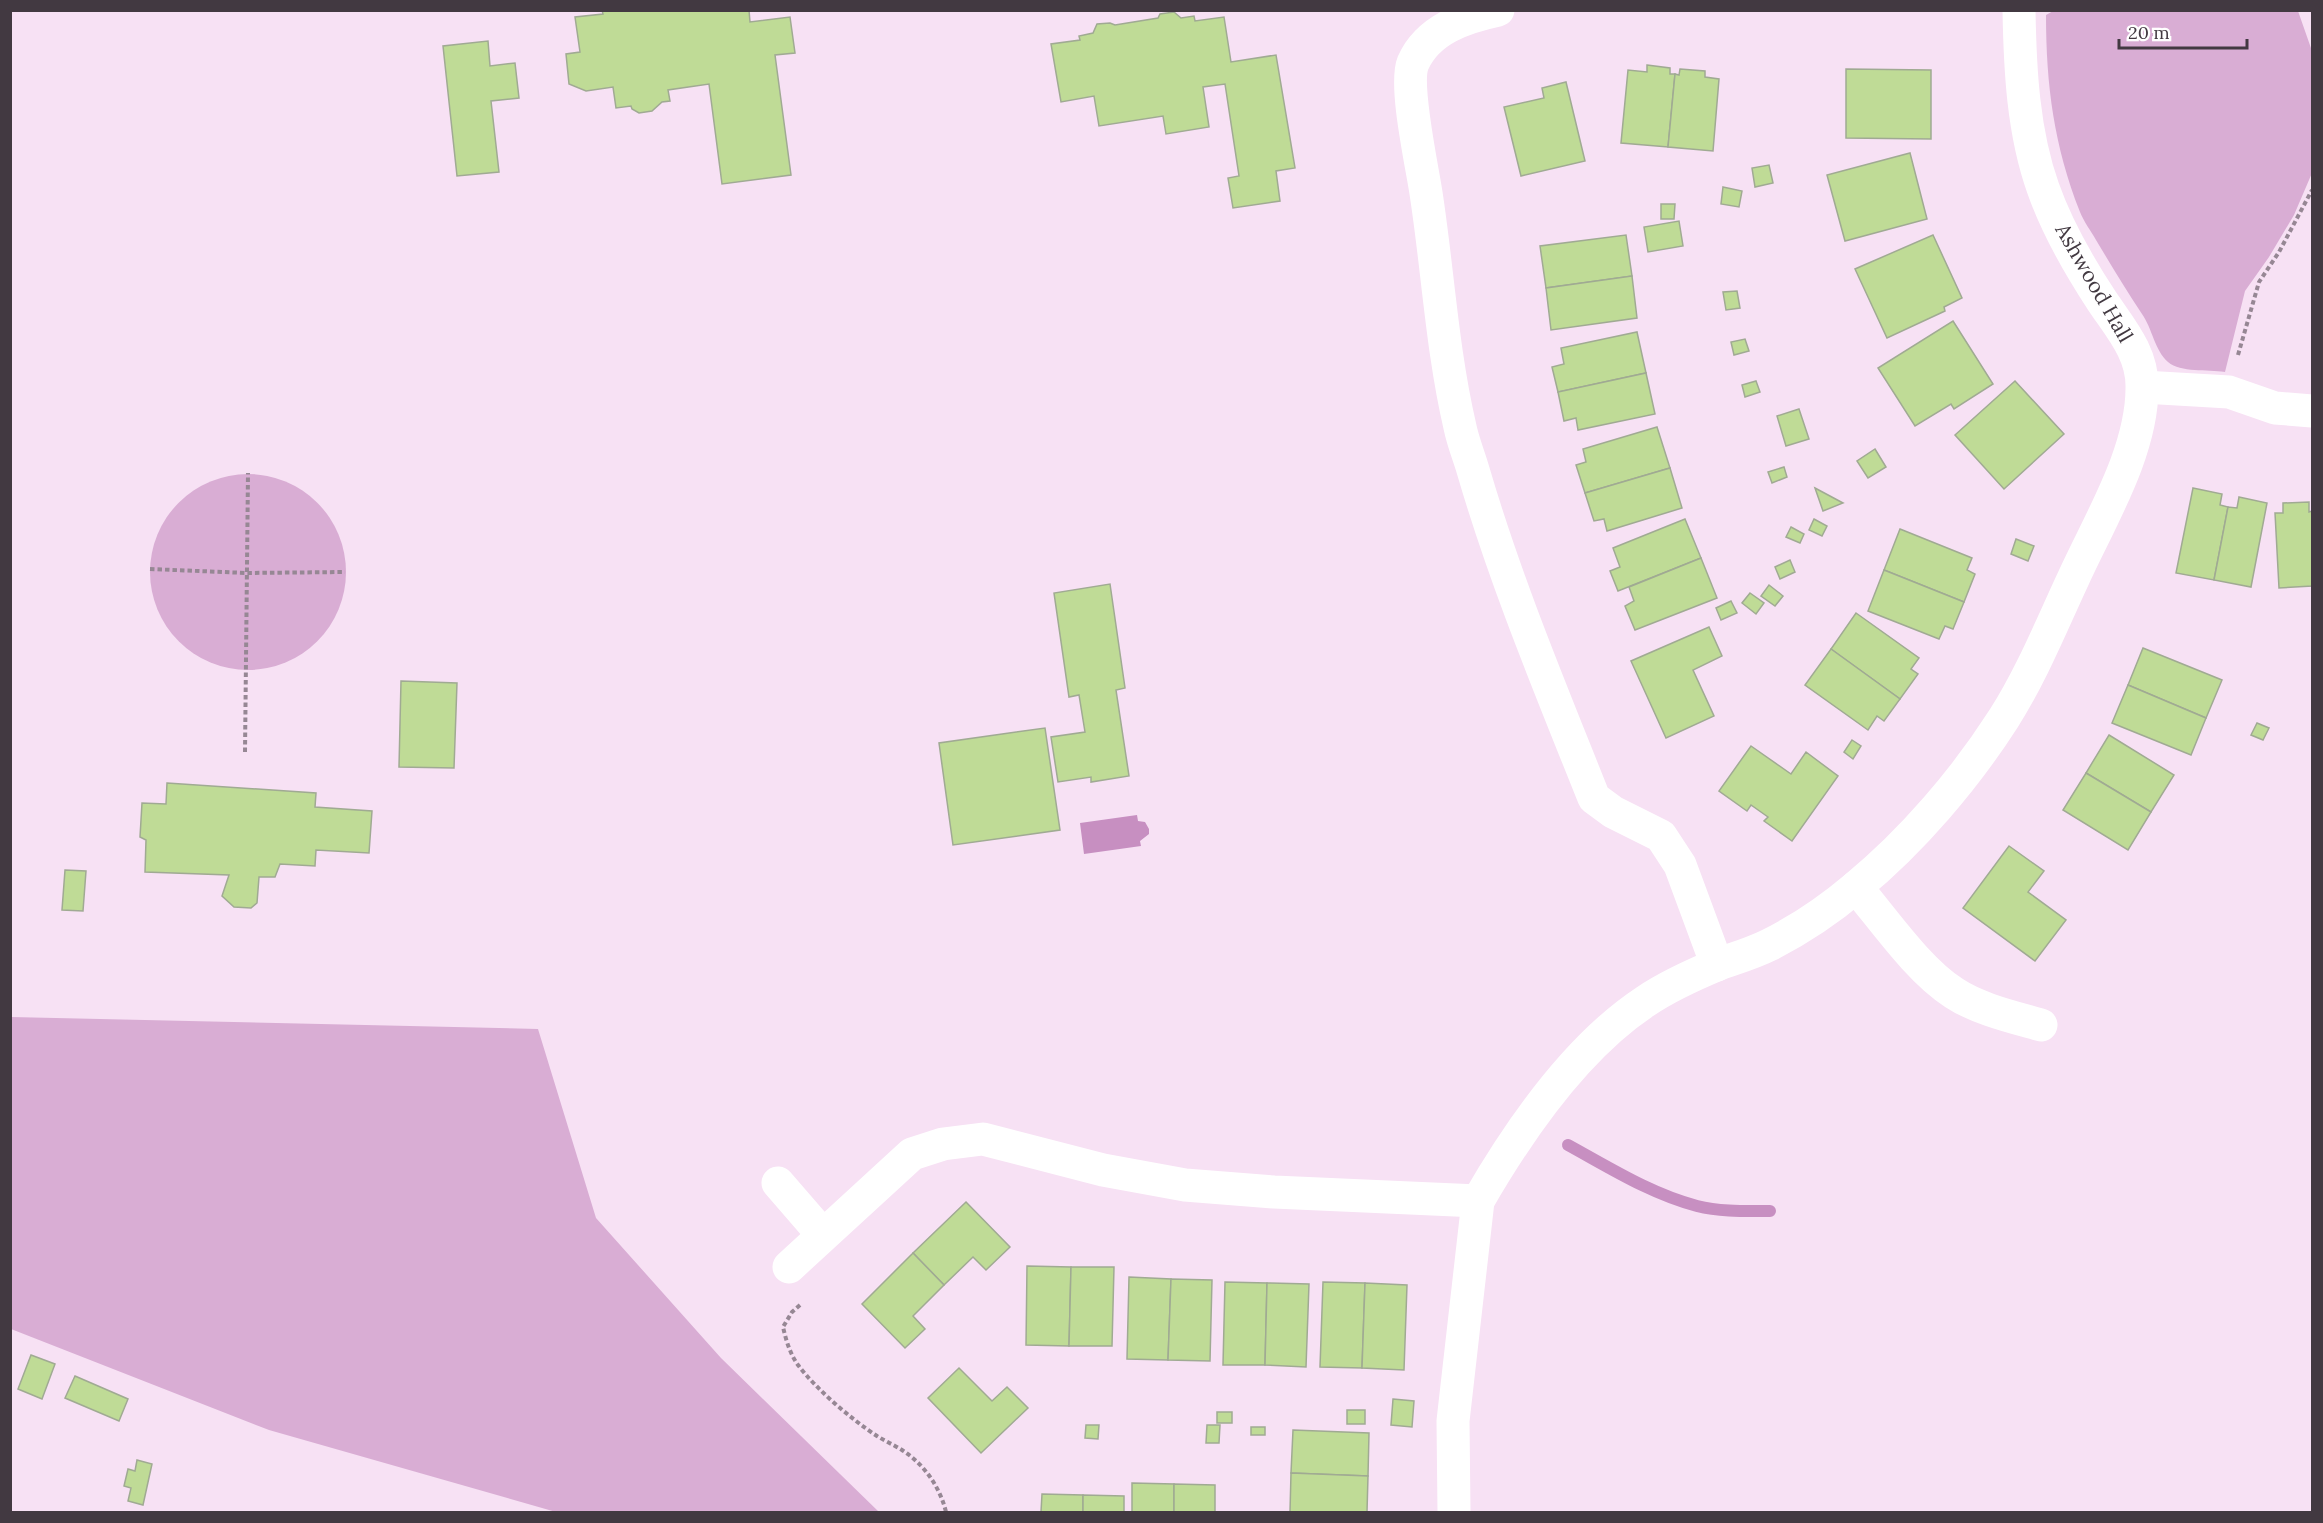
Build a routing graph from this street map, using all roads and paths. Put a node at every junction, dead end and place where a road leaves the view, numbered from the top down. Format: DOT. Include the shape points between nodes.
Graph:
graph roads {
  1 [pos="2019,10"];
  2 [pos="1487,12"];
  3 [pos="2313,190"];
  4 [pos="2143,387"];
  5 [pos="2229,392"];
  6 [pos="2313,411"];
  7 [pos="248,473"];
  8 [pos="150,569"];
  9 [pos="345,572"];
  10 [pos="246,573"];
  11 [pos="245,752"];
  12 [pos="1856,887"];
  13 [pos="1717,965"];
  14 [pos="2041,1025"];
  15 [pos="778,1182"];
  16 [pos="1478,1201"];
  17 [pos="823,1235"];
  18 [pos="789,1267"];
  19 [pos="946,1512"];
  20 [pos="1454,1512"];
  1 -- 4 [label="street, Ashwood Hall" via="2024,99 2031,149 2043,190 2069,247 2122,327 2137,357"];
  2 -- 13 [label="street" via="1447,26 1426,44 1413,64 1410,85 1443,339 1460,430 1487,522 1527,633 1594,798 1661,836 1680,865"];
  3 -- 5 [label="path" via="2259,282"];
  4 -- 5 [label="street"];
  4 -- 12 [label="street" via="2133,449 2005,717 1922,825"];
  5 -- 6 [label="street" via="2275,408"];
  7 -- 10 [label="path"];
  8 -- 10 [label="path"];
  9 -- 10 [label="path"];
  10 -- 11 [label="path"];
  12 -- 13 [label="street" via="1767,947"];
  12 -- 14 [label="street" via="1922,965 1954,993"];
  13 -- 16 [label="street" via="1645,1001 1594,1044 1533,1116"];
  15 -- 17 [label="street"];
  16 -- 17 [label="street" via="1185,1185 1103,1170 983,1139 943,1144 912,1154"];
  16 -- 20 [label="street" via="1453,1421"];
  17 -- 18 [label="street"];
  18 -- 19 [label="path" via="812,1293 783,1327 797,1364 835,1402 877,1436 913,1458 939,1491"];
}
